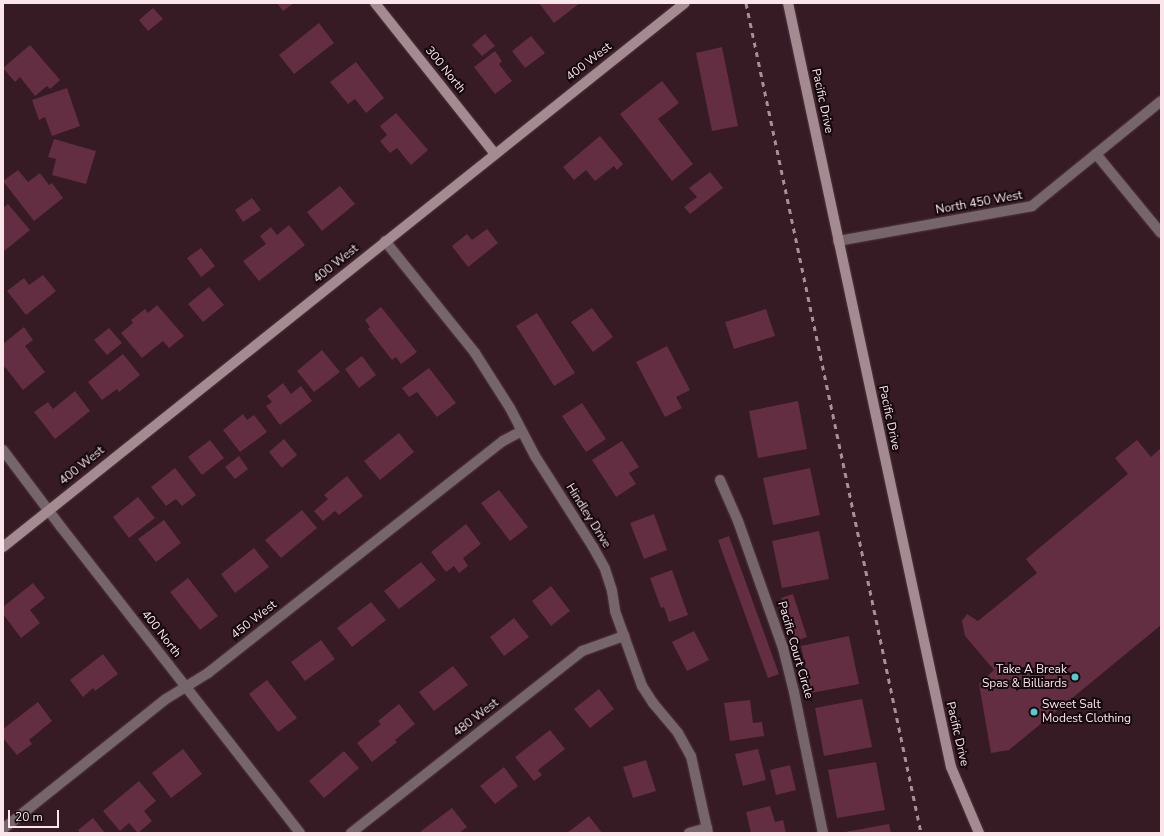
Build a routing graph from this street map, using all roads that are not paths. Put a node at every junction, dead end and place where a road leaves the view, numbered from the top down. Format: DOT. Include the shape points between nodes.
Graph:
graph roads {
  1 [pos="375,3"];
  2 [pos="685,3"];
  3 [pos="788,3"];
  4 [pos="1161,101"];
  5 [pos="495,154"];
  6 [pos="1096,154"];
  7 [pos="1161,233"];
  8 [pos="385,241"];
  9 [pos="838,241"];
  10 [pos="522,430"];
  11 [pos="3,450"];
  12 [pos="720,480"];
  13 [pos="49,510"];
  14 [pos="3,547"];
  15 [pos="624,636"];
  16 [pos="185,687"];
  17 [pos="3,829"];
  18 [pos="707,830"];
  19 [pos="300,833"];
  20 [pos="350,833"];
  21 [pos="689,833"];
  22 [pos="823,833"];
  23 [pos="979,833"];
  1 -- 5 [label="street, 300 North"];
  2 -- 5 [label="street, 400 West"];
  3 -- 9 [label="street, Pacific Drive"];
  4 -- 6 [label="street, North 450 West"];
  5 -- 8 [label="street, 400 West"];
  6 -- 7 [label="street"];
  6 -- 9 [label="street, North 450 West" via="1032,206"];
  8 -- 10 [label="street, Hindley Drive" via="475,353"];
  8 -- 13 [label="street, 400 West"];
  9 -- 23 [label="street, Pacific Drive" via="951,768"];
  10 -- 15 [label="street, Hindley Drive" via="535,456 605,569 615,612"];
  10 -- 16 [label="street, 450 West" via="503,441 208,673"];
  11 -- 13 [label="street, 400 North"];
  12 -- 22 [label="street, Pacific Court Circle" via="738,521 783,648"];
  13 -- 14 [label="street, 400 West"];
  13 -- 16 [label="street, 400 North"];
  15 -- 18 [label="street, Hindley Drive" via="642,686 678,733 691,756"];
  15 -- 20 [label="street, 480 West" via="582,651"];
  16 -- 17 [label="street, 450 West" via="165,700"];
  16 -- 19 [label="street, 400 North"];
  18 -- 21 [label="street"];
}
